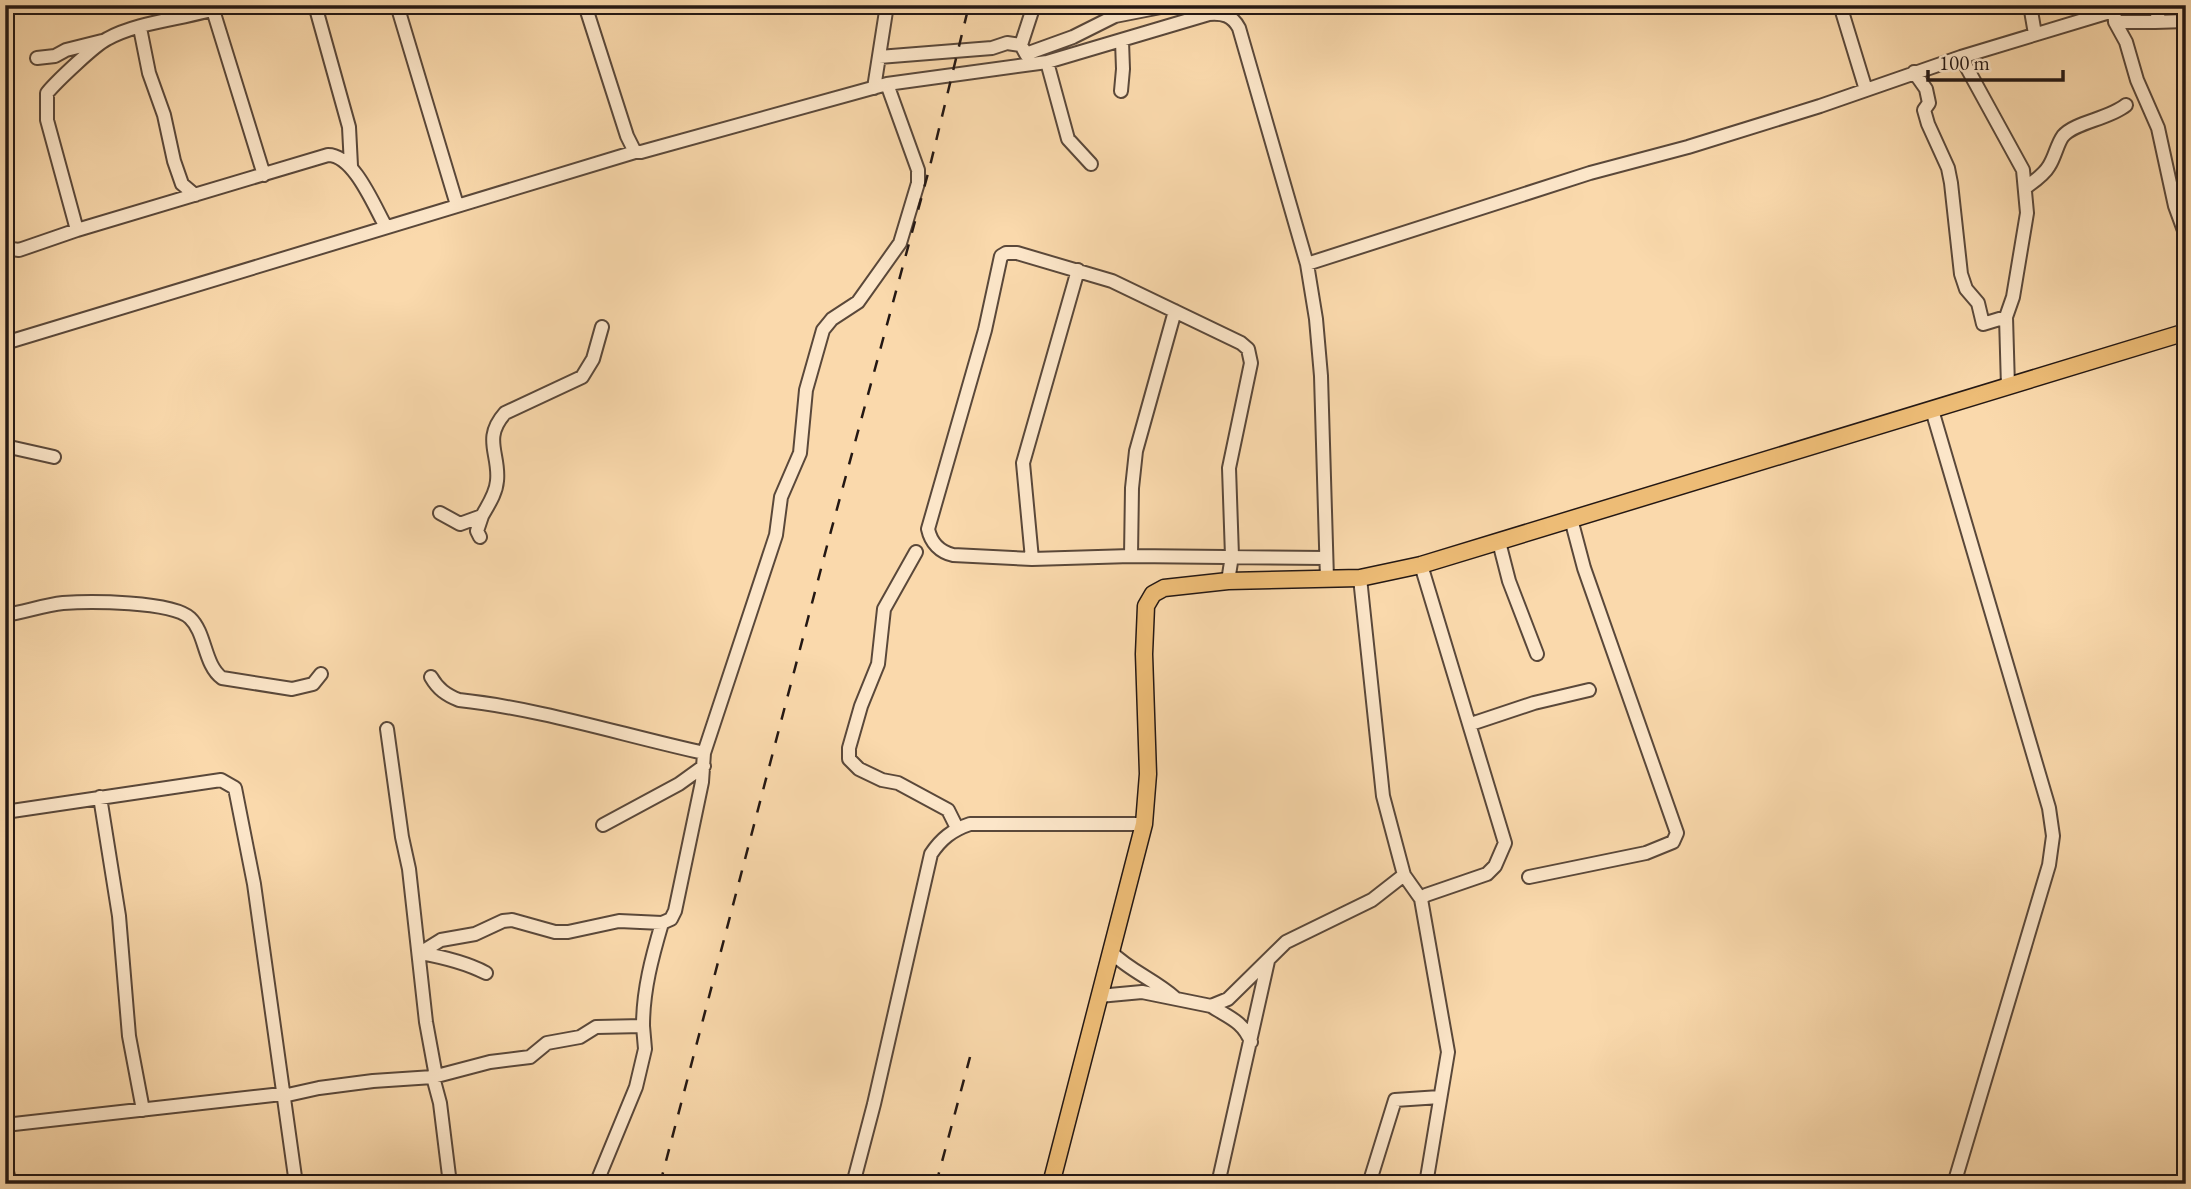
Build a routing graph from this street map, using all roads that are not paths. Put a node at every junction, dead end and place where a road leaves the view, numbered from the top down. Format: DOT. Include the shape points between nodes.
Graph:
graph roads {
  1 [pos="164,5"];
  2 [pos="227,5"];
  3 [pos="315,5"];
  4 [pos="397,5"];
  5 [pos="586,5"];
  6 [pos="887,5"];
  7 [pos="1034,5"];
  8 [pos="1171,5"];
  9 [pos="1840,5"];
  10 [pos="2030,5"];
  11 [pos="2162,5"];
  12 [pos="1228,8"];
  13 [pos="213,10"];
  14 [pos="2114,13"];
  15 [pos="168,20"];
  16 [pos="2186,21"];
  17 [pos="2155,22"];
  18 [pos="140,28"];
  19 [pos="2035,34"];
  20 [pos="106,39"];
  21 [pos="1122,41"];
  22 [pos="1021,45"];
  23 [pos="879,57"];
  24 [pos="1961,57"];
  25 [pos="37,58"];
  26 [pos="1047,62"];
  27 [pos="1914,72"];
  28 [pos="887,84"];
  29 [pos="874,88"];
  30 [pos="1866,90"];
  31 [pos="1121,91"];
  32 [pos="2126,105"];
  33 [pos="635,152"];
  34 [pos="1091,164"];
  35 [pos="351,166"];
  36 [pos="264,175"];
  37 [pos="2025,188"];
  38 [pos="195,195"];
  39 [pos="457,205"];
  40 [pos="386,227"];
  41 [pos="77,230"];
  42 [pos="2186,236"];
  43 [pos="5,243"];
  44 [pos="1307,264"];
  45 [pos="1078,270"];
  46 [pos="1175,311"];
  47 [pos="2006,317"];
  48 [pos="602,327"];
  49 [pos="2186,332"];
  50 [pos="5,343"];
  51 [pos="2008,387"];
  52 [pos="1932,410"];
  53 [pos="5,446"];
  54 [pos="54,457"];
  55 [pos="440,513"];
  56 [pos="482,516"];
  57 [pos="1571,519"];
  58 [pos="480,537"];
  59 [pos="1499,541"];
  60 [pos="916,552"];
  61 [pos="1131,556"];
  62 [pos="1232,556"];
  63 [pos="1326,558"];
  64 [pos="1032,559"];
  65 [pos="1421,565"];
  66 [pos="1360,578"];
  67 [pos="1326,579"];
  68 [pos="1228,581"];
  69 [pos="5,615"];
  70 [pos="1537,654"];
  71 [pos="321,674"];
  72 [pos="432,677"];
  73 [pos="1589,690"];
  74 [pos="1471,724"];
  75 [pos="387,729"];
  76 [pos="704,760"];
  77 [pos="100,797"];
  78 [pos="5,812"];
  79 [pos="1144,824"];
  80 [pos="603,825"];
  81 [pos="957,828"];
  82 [pos="1404,876"];
  83 [pos="1529,877"];
  84 [pos="1421,899"];
  85 [pos="662,923"];
  86 [pos="1111,952"];
  87 [pos="420,953"];
  88 [pos="1268,961"];
  89 [pos="486,973"];
  90 [pos="1099,996"];
  91 [pos="1178,1000"];
  92 [pos="1211,1006"];
  93 [pos="643,1026"];
  94 [pos="1251,1042"];
  95 [pos="433,1077"];
  96 [pos="283,1095"];
  97 [pos="1440,1097"];
  98 [pos="143,1110"];
  99 [pos="5,1125"];
  100 [pos="5,1164"];
  101 [pos="9,1184"];
  102 [pos="296,1184"];
  103 [pos="450,1184"];
  104 [pos="596,1184"];
  105 [pos="853,1184"];
  106 [pos="1051,1184"];
  107 [pos="1218,1184"];
  108 [pos="1369,1184"];
  109 [pos="1426,1184"];
  110 [pos="1954,1184"];
  1 -- 15 [label="street"];
  2 -- 13 [label="street"];
  3 -- 35 [label="street" via="349,127"];
  4 -- 39 [label="street"];
  5 -- 33 [label="street"];
  6 -- 23 [label="street"];
  7 -- 22 [label="street"];
  8 -- 22 [label="street" via="1115,16 1026,54"];
  9 -- 30 [label="street"];
  10 -- 19 [label="street"];
  11 -- 17 [label="street"];
  12 -- 21 [label="street"];
  12 -- 44 [label="street" via="1239,28"];
  13 -- 15 [label="street"];
  13 -- 36 [label="street"];
  14 -- 17 [label="street"];
  14 -- 19 [label="street"];
  14 -- 42 [label="street" via="2158,128"];
  15 -- 18 [label="street"];
  16 -- 17 [label="street"];
  18 -- 20 [label="street"];
  18 -- 38 [label="street" via="174,161 182,184"];
  19 -- 24 [label="street"];
  20 -- 25 [label="street"];
  20 -- 41 [label="street" via="47,93 47,120"];
  21 -- 26 [label="street"];
  21 -- 31 [label="street"];
  22 -- 23 [label="street"];
  23 -- 29 [label="street"];
  24 -- 27 [label="street"];
  24 -- 37 [label="street" via="2023,170"];
  26 -- 28 [label="street"];
  26 -- 34 [label="street" via="1068,139"];
  27 -- 30 [label="street"];
  27 -- 47 [label="street" via="1926,89 1929,103 1924,110 1948,167 1966,289 1978,303 1983,324"];
  28 -- 29 [label="street"];
  28 -- 76 [label="street" via="918,170 918,183 900,243 858,302 832,318 823,330 806,390 800,453 781,497 776,535"];
  29 -- 33 [label="street"];
  30 -- 44 [label="street"];
  32 -- 37 [label="street" via="2063,136 2048,168"];
  33 -- 39 [label="street"];
  35 -- 36 [label="street" via="328,155"];
  35 -- 40 [label="street"];
  36 -- 38 [label="street"];
  37 -- 47 [label="street" via="2026,213"];
  38 -- 41 [label="street"];
  39 -- 40 [label="street"];
  40 -- 50 [label="street"];
  41 -- 43 [label="street" via="19,250"];
  44 -- 63 [label="street" via="1321,376"];
  45 -- 46 [label="street"];
  45 -- 64 [label="street" via="1023,463"];
  45 -- 64 [label="street" via="1017,253 1001,256 928,529 944,553"];
  46 -- 61 [label="street" via="1136,451"];
  46 -- 62 [label="street" via="1248,349 1251,363 1229,468"];
  47 -- 51 [label="street"];
  48 -- 56 [label="street" via="593,359 582,377 505,413 497,422 492,447 497,480"];
  49 -- 51 [label="main road"];
  51 -- 52 [label="main road"];
  52 -- 57 [label="main road"];
  52 -- 110 [label="street" via="2049,808 2053,836 2043,886"];
  53 -- 54 [label="street"];
  55 -- 56 [label="street" via="460,524"];
  56 -- 58 [label="street" via="477,531"];
  57 -- 59 [label="main road"];
  57 -- 83 [label="street" via="1677,832 1672,842 1646,852"];
  59 -- 65 [label="main road"];
  59 -- 70 [label="street"];
  60 -- 81 [label="street" via="884,608 878,664 858,716 849,759 859,769 898,783 948,810"];
  61 -- 62 [label="street"];
  61 -- 64 [label="street"];
  62 -- 63 [label="street"];
  62 -- 68 [label="street"];
  63 -- 67 [label="street"];
  65 -- 66 [label="main road"];
  65 -- 74 [label="street"];
  66 -- 67 [label="main road"];
  66 -- 82 [label="street" via="1383,796"];
  67 -- 68 [label="main road"];
  68 -- 79 [label="main road" via="1164,588 1153,594 1146,606 1149,774"];
  69 -- 71 [label="street" via="62,603 176,609 191,619 222,678 292,689 313,684"];
  72 -- 76 [label="street" via="447,695 459,700 547,714"];
  73 -- 74 [label="street"];
  74 -- 84 [label="street" via="1505,843 1487,874"];
  75 -- 87 [label="street"];
  76 -- 80 [label="street" via="678,784"];
  76 -- 85 [label="street" via="675,911"];
  77 -- 78 [label="street"];
  77 -- 96 [label="street" via="221,779 235,788 254,884"];
  77 -- 98 [label="street" via="119,916 129,1036"];
  79 -- 81 [label="street" via="990,822"];
  79 -- 86 [label="main road"];
  81 -- 105 [label="street" via="931,855"];
  82 -- 84 [label="street"];
  82 -- 88 [label="street" via="1372,901 1286,942"];
  84 -- 97 [label="street" via="1448,1052"];
  85 -- 87 [label="street" via="619,921 555,932 503,920 475,933 441,940"];
  85 -- 93 [label="street" via="649,970"];
  86 -- 90 [label="main road"];
  86 -- 91 [label="street"];
  87 -- 89 [label="street"];
  87 -- 95 [label="street"];
  88 -- 92 [label="street" via="1228,999"];
  88 -- 94 [label="street"];
  90 -- 91 [label="street" via="1142,992"];
  90 -- 106 [label="main road"];
  91 -- 92 [label="street"];
  92 -- 94 [label="street" via="1247,1030"];
  93 -- 95 [label="street" via="596,1027 580,1037 547,1043 530,1056"];
  93 -- 104 [label="street" via="645,1049 636,1087"];
  94 -- 107 [label="street"];
  95 -- 96 [label="street" via="373,1080"];
  95 -- 103 [label="street"];
  96 -- 98 [label="street"];
  96 -- 102 [label="street"];
  97 -- 108 [label="street" via="1395,1100"];
  97 -- 109 [label="street"];
  98 -- 99 [label="street"];
  100 -- 101 [label="street"];
}
